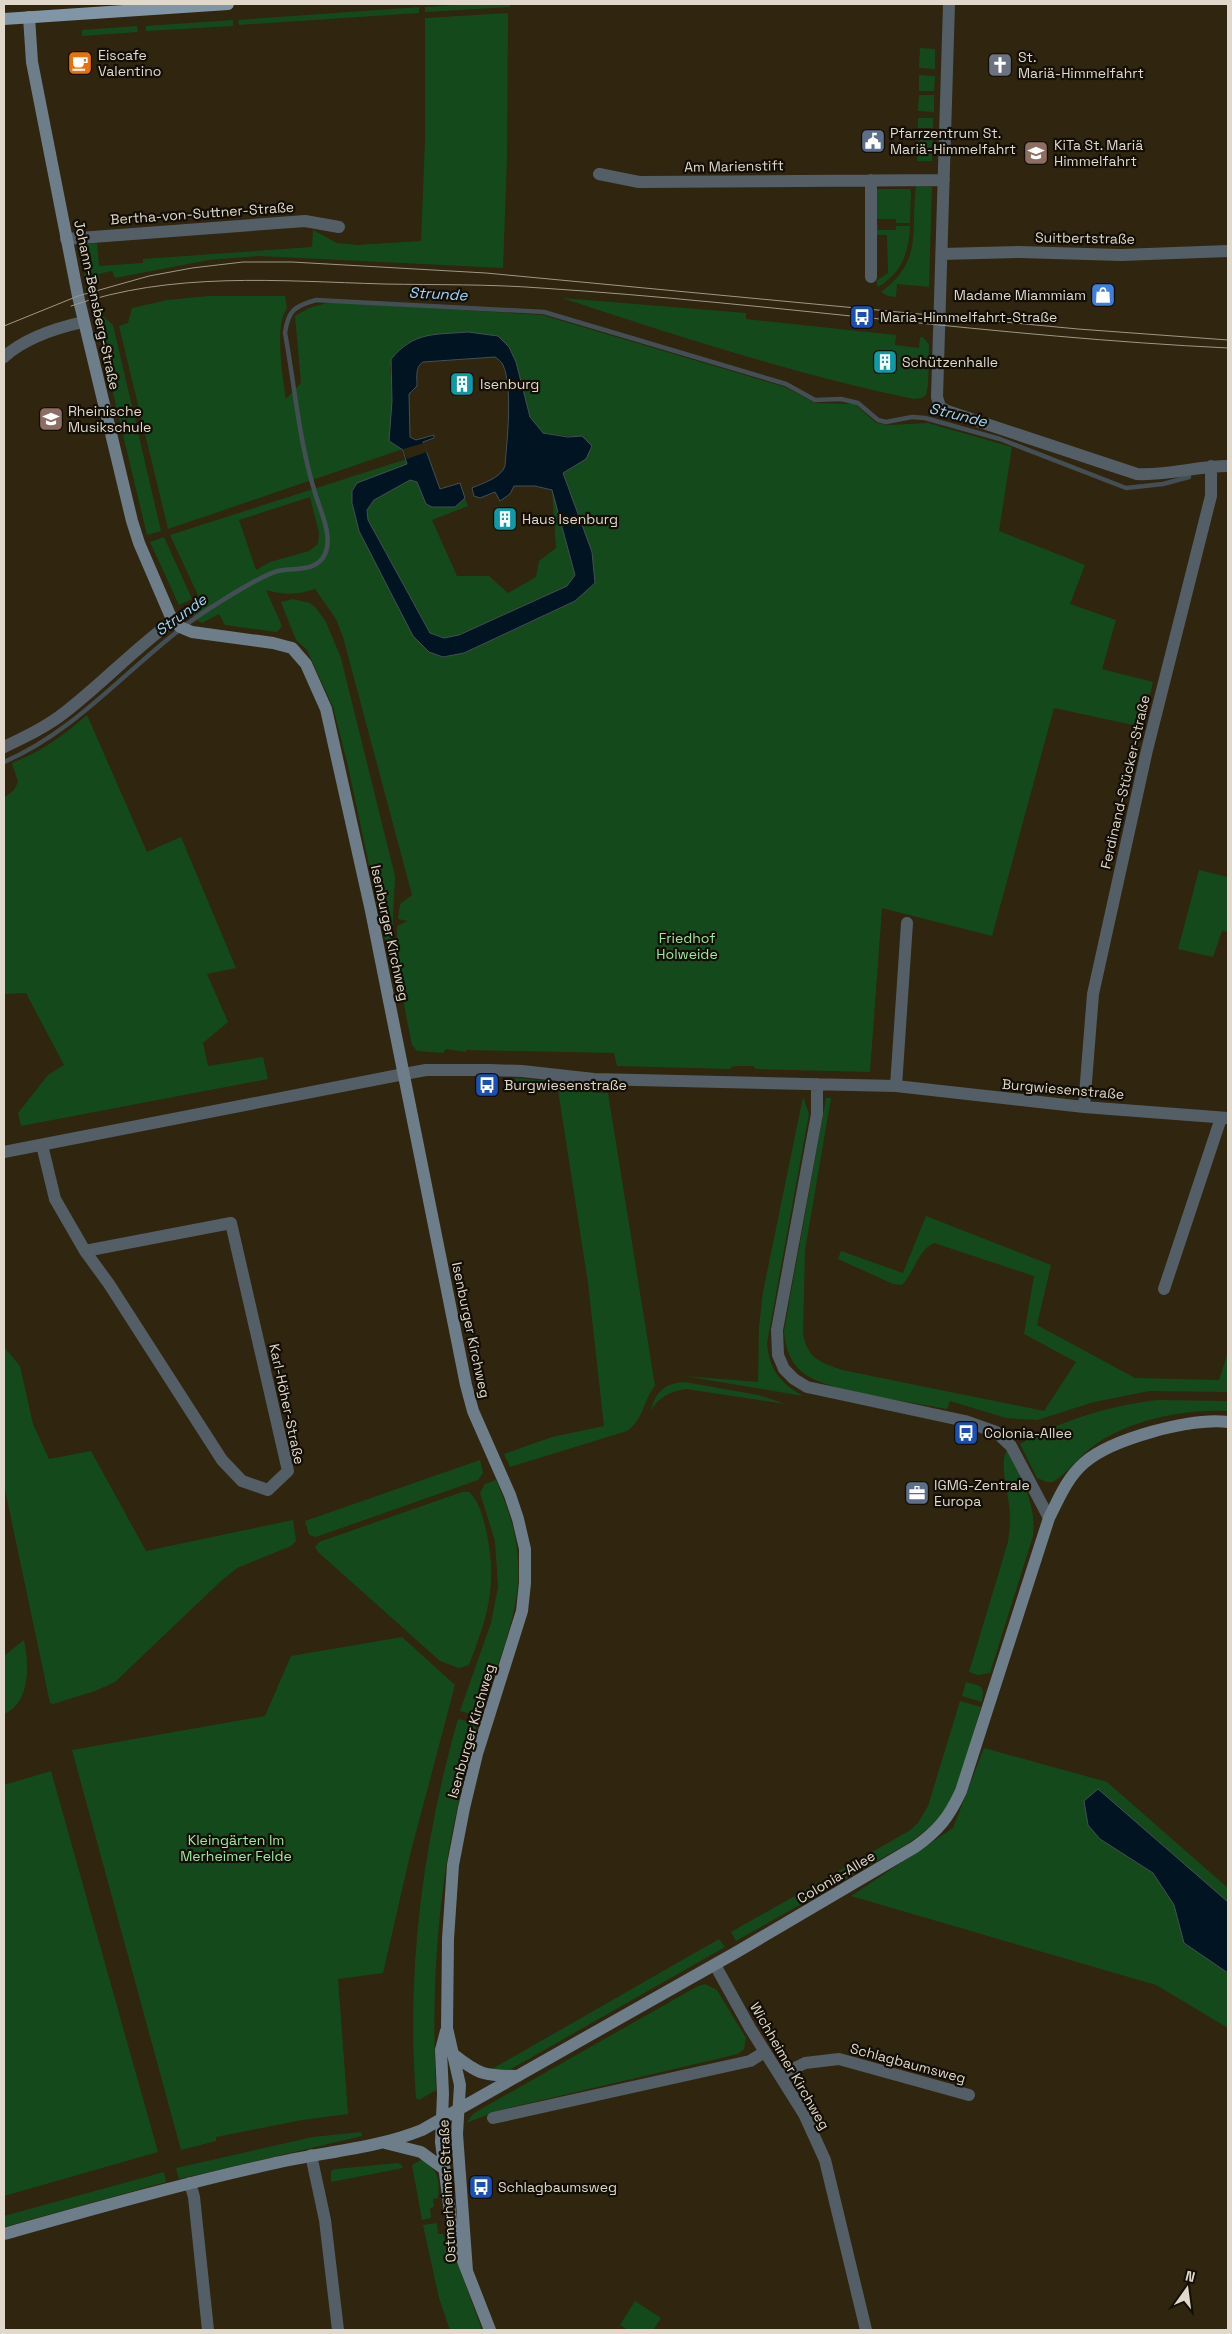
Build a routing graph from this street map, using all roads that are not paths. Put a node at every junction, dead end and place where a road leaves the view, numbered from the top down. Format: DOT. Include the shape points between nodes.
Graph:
graph roads {
  1 [pos="228,4"];
  2 [pos="950,4"];
  3 [pos="114,8"];
  4 [pos="29,18"];
  5 [pos="4,19"];
  6 [pos="599,174"];
  7 [pos="871,180"];
  8 [pos="944,180"];
  9 [pos="339,227"];
  10 [pos="66,239"];
  11 [pos="1228,251"];
  12 [pos="942,254"];
  13 [pos="871,277"];
  14 [pos="84,322"];
  15 [pos="4,357"];
  16 [pos="1211,466"];
  17 [pos="1228,466"];
  18 [pos="180,626"];
  19 [pos="4,747"];
  20 [pos="907,923"];
  21 [pos="404,1074"];
  22 [pos="817,1084"];
  23 [pos="896,1086"];
  24 [pos="1084,1107"];
  25 [pos="1224,1118"];
  26 [pos="42,1145"];
  27 [pos="4,1152"];
  28 [pos="85,1251"];
  29 [pos="1164,1289"];
  30 [pos="1228,1422"];
  31 [pos="1049,1518"];
  32 [pos="715,1965"];
  33 [pos="447,2028"];
  34 [pos="765,2052"];
  35 [pos="453,2054"];
  36 [pos="781,2075"];
  37 [pos="519,2076"];
  38 [pos="969,2095"];
  39 [pos="459,2110"];
  40 [pos="493,2118"];
  41 [pos="442,2119"];
  42 [pos="385,2143"];
  43 [pos="311,2154"];
  44 [pos="444,2169"];
  45 [pos="190,2183"];
  46 [pos="4,2234"];
  47 [pos="467,2271"];
  48 [pos="208,2330"];
  49 [pos="338,2330"];
  50 [pos="490,2330"];
  51 [pos="866,2330"];
  1 -- 3 [label="main road"];
  2 -- 8 [label="street"];
  3 -- 4 [label="main road"];
  4 -- 5 [label="main road"];
  4 -- 10 [label="street, Johann-Bensberg-Straße" via="32,62"];
  6 -- 7 [label="street, Am Marienstift" via="639,182"];
  7 -- 8 [label="street, Am Marienstift"];
  7 -- 13 [label="street"];
  8 -- 12 [label="street"];
  9 -- 10 [label="street, Bertha-von-Suttner-Straße" via="305,221"];
  10 -- 14 [label="street, Johann-Bensberg-Straße"];
  11 -- 12 [label="street, Suitbertstraße" via="1121,255"];
  12 -- 16 [label="street" via="937,397 940,407 1123,471 1152,475"];
  14 -- 15 [label="street" via="64,326 27,342"];
  14 -- 18 [label="street, Johann-Bensberg-Straße" via="132,521 139,543"];
  16 -- 17 [label="street"];
  16 -- 24 [label="street, Ferdinand-Stücker-Straße" via="1211,496 1147,750 1093,994"];
  18 -- 19 [label="street" via="157,632 64,713 34,733"];
  18 -- 21 [label="street, Isenburger Kirchweg" via="284,645 300,655 326,709"];
  20 -- 23 [label="street"];
  21 -- 22 [label="street, Burgwiesenstraße" via="426,1070 489,1070 594,1079"];
  21 -- 26 [label="street, Burgwiesenstraße"];
  21 -- 33 [label="street, Isenburger Kirchweg" via="466,1385 473,1411 510,1495 524,1550 522,1611 477,1754 453,1865"];
  22 -- 23 [label="street, Burgwiesenstraße"];
  22 -- 31 [label="street" via="817,1114 777,1330 778,1355 784,1369 794,1380 817,1390 957,1419 996,1432 1011,1446"];
  23 -- 24 [label="street, Burgwiesenstraße"];
  24 -- 25 [label="street, Burgwiesenstraße"];
  25 -- 29 [label="street"];
  26 -- 27 [label="street, Burgwiesenstraße"];
  26 -- 28 [label="street, Karl-Höher-Straße" via="55,1199"];
  28 -- 28 [label="street, Karl-Höher-Straße" via="231,1223 288,1471 268,1490 242,1480 222,1460"];
  30 -- 31 [label="street, Colonia-Allee" via="1186,1425 1145,1434 1102,1451 1084,1463 1067,1481"];
  31 -- 32 [label="street, Colonia-Allee" via="961,1791 950,1815 915,1848"];
  32 -- 34 [label="street, Wichheimer Kirchweg"];
  32 -- 37 [label="street, Colonia-Allee"];
  33 -- 35 [label="street, Isenburger Kirchweg"];
  33 -- 41 [label="street, Isenburger Kirchweg" via="441,2050"];
  34 -- 36 [label="street, Wichheimer Kirchweg"];
  34 -- 40 [label="street" via="750,2061"];
  35 -- 37 [label="street" via="479,2073"];
  35 -- 39 [label="street, Isenburger Kirchweg" via="460,2085"];
  36 -- 38 [label="street, Schlagbaumsweg" via="805,2063 838,2060"];
  36 -- 51 [label="street, Wichheimer Kirchweg" via="825,2160"];
  37 -- 39 [label="street, Colonia-Allee"];
  39 -- 41 [label="street"];
  39 -- 47 [label="street, Ostmerheimer Straße"];
  41 -- 42 [label="street"];
  41 -- 44 [label="street, Ostmerheimer Straße"];
  42 -- 43 [label="street"];
  42 -- 44 [label="street" via="421,2152"];
  43 -- 45 [label="street"];
  43 -- 49 [label="street" via="326,2220"];
  44 -- 47 [label="street, Ostmerheimer Straße" via="454,2238"];
  45 -- 46 [label="street"];
  45 -- 48 [label="street"];
  47 -- 50 [label="street, Ostmerheimer Straße"];
}
